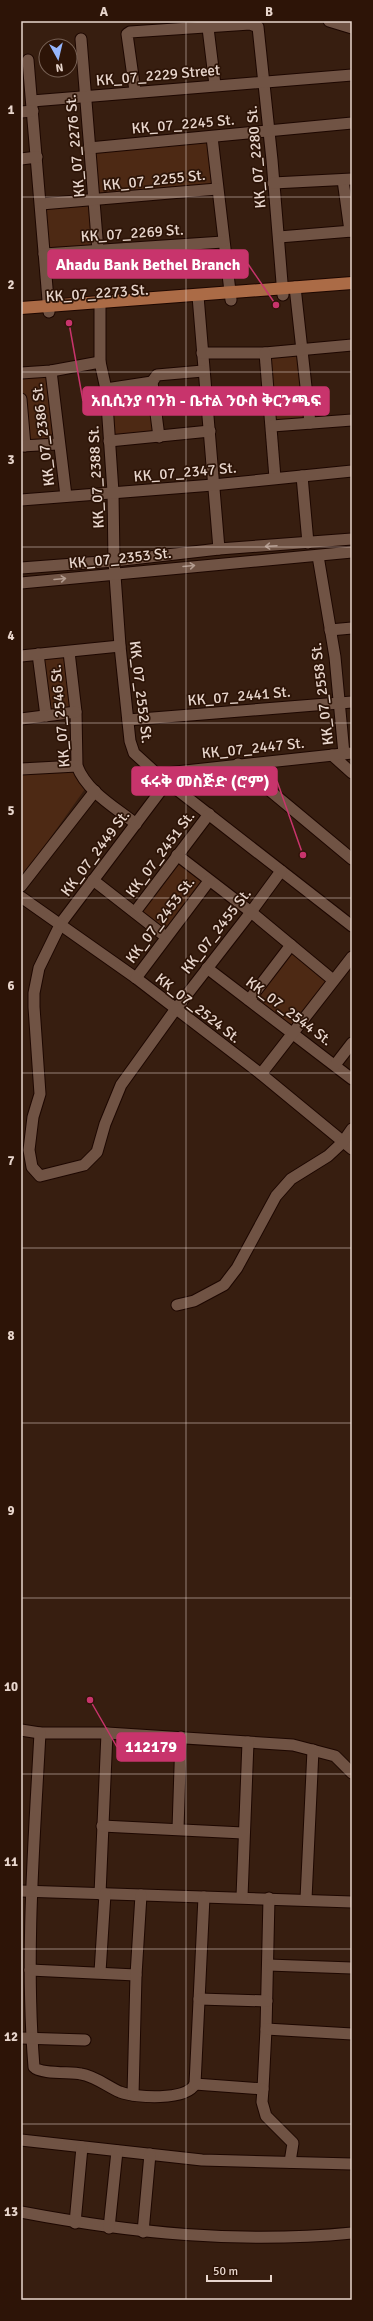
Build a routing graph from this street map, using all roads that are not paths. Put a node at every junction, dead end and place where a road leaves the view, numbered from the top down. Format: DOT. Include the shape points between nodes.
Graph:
graph roads {
  1 [pos="329,21"];
  2 [pos="208,28"];
  3 [pos="352,28"];
  4 [pos="80,39"];
  5 [pos="28,60"];
  6 [pos="352,75"];
  7 [pos="262,82"];
  8 [pos="215,85"];
  9 [pos="134,92"];
  10 [pos="86,96"];
  11 [pos="32,106"];
  12 [pos="21,112"];
  13 [pos="352,123"];
  14 [pos="269,132"];
  15 [pos="212,137"];
  16 [pos="89,148"];
  17 [pos="37,157"];
  18 [pos="21,159"];
  19 [pos="348,180"];
  20 [pos="273,183"];
  21 [pos="217,189"];
  22 [pos="95,201"];
  23 [pos="41,204"];
  24 [pos="351,231"];
  25 [pos="279,237"];
  26 [pos="223,242"];
  27 [pos="98,251"];
  28 [pos="44,254"];
  29 [pos="352,283"];
  30 [pos="295,290"];
  31 [pos="352,290"];
  32 [pos="282,292"];
  33 [pos="231,296"];
  34 [pos="199,299"];
  35 [pos="100,306"];
  36 [pos="21,308"];
  37 [pos="48,309"];
  38 [pos="21,315"];
  39 [pos="352,345"];
  40 [pos="303,349"];
  41 [pos="202,353"];
  42 [pos="265,353"];
  43 [pos="100,362"];
  44 [pos="51,371"];
  45 [pos="203,371"];
  46 [pos="21,373"];
  47 [pos="152,382"];
  48 [pos="106,388"];
  49 [pos="21,399"];
  50 [pos="352,420"];
  51 [pos="310,424"];
  52 [pos="272,426"];
  53 [pos="210,432"];
  54 [pos="159,437"];
  55 [pos="109,441"];
  56 [pos="58,444"];
  57 [pos="23,446"];
  58 [pos="352,472"];
  59 [pos="302,476"];
  60 [pos="275,478"];
  61 [pos="213,485"];
  62 [pos="113,492"];
  63 [pos="66,496"];
  64 [pos="21,500"];
  65 [pos="352,539"];
  66 [pos="308,543"];
  67 [pos="294,544"];
  68 [pos="219,549"];
  69 [pos="352,552"];
  70 [pos="318,556"];
  71 [pos="295,558"];
  72 [pos="114,561"];
  73 [pos="21,568"];
  74 [pos="115,572"];
  75 [pos="21,582"];
  76 [pos="352,628"];
  77 [pos="330,630"];
  78 [pos="120,646"];
  79 [pos="69,652"];
  80 [pos="38,654"];
  81 [pos="21,656"];
  82 [pos="352,702"];
  83 [pos="340,703"];
  84 [pos="76,712"];
  85 [pos="46,716"];
  86 [pos="21,718"];
  87 [pos="128,720"];
  88 [pos="348,753"];
  89 [pos="332,755"];
  90 [pos="238,764"];
  91 [pos="78,766"];
  92 [pos="21,769"];
  93 [pos="352,772"];
  94 [pos="157,774"];
  95 [pos="168,782"];
  96 [pos="95,791"];
  97 [pos="209,814"];
  98 [pos="136,824"];
  99 [pos="177,855"];
  100 [pos="352,859"];
  101 [pos="280,871"];
  102 [pos="93,880"];
  103 [pos="209,880"];
  104 [pos="21,886"];
  105 [pos="21,897"];
  106 [pos="135,912"];
  107 [pos="251,912"];
  108 [pos="61,923"];
  109 [pos="352,926"];
  110 [pos="166,936"];
  111 [pos="291,945"];
  112 [pos="352,957"];
  113 [pos="207,968"];
  114 [pos="136,978"];
  115 [pos="333,980"];
  116 [pos="249,1000"];
  117 [pos="175,1010"];
  118 [pos="292,1033"];
  119 [pos="352,1043"];
  120 [pos="335,1065"];
  121 [pos="261,1074"];
  122 [pos="352,1079"];
  123 [pos="352,1129"];
  124 [pos="343,1142"];
  125 [pos="352,1149"];
  126 [pos="177,1305"];
  127 [pos="21,1730"];
  128 [pos="40,1733"];
  129 [pos="106,1733"];
  130 [pos="181,1737"];
  131 [pos="248,1742"];
  132 [pos="313,1750"];
  133 [pos="352,1772"];
  134 [pos="102,1826"];
  135 [pos="178,1829"];
  136 [pos="243,1833"];
  137 [pos="26,1891"];
  138 [pos="102,1894"];
  139 [pos="141,1895"];
  140 [pos="204,1897"];
  141 [pos="242,1897"];
  142 [pos="269,1898"];
  143 [pos="306,1899"];
  144 [pos="352,1902"];
  145 [pos="268,1965"];
  146 [pos="352,1968"];
  147 [pos="30,1970"];
  148 [pos="100,1972"];
  149 [pos="136,1975"];
  150 [pos="199,1999"];
  151 [pos="267,2001"];
  152 [pos="266,2028"];
  153 [pos="352,2034"];
  154 [pos="26,2038"];
  155 [pos="85,2040"];
  156 [pos="194,2084"];
  157 [pos="263,2089"];
  158 [pos="133,2095"];
  159 [pos="21,2140"];
  160 [pos="82,2147"];
  161 [pos="117,2151"];
  162 [pos="150,2154"];
  163 [pos="290,2162"];
  164 [pos="352,2164"];
  165 [pos="21,2212"];
  166 [pos="75,2223"];
  167 [pos="109,2228"];
  168 [pos="143,2232"];
  169 [pos="352,2233"];
  1 -- 3 [label="street"];
  2 -- 7 [label="street, KK_07_2280 St." via="254,24 258,27"];
  2 -- 8 [label="street"];
  2 -- 9 [label="street" via="127,34"];
  4 -- 10 [label="street, KK_07_2276 St."];
  5 -- 11 [label="street"];
  6 -- 7 [label="street, KK_07_2229 Street"];
  7 -- 8 [label="street, KK_07_2229 Street"];
  7 -- 14 [label="street, KK_07_2280 St."];
  8 -- 9 [label="street, KK_07_2229 Street"];
  9 -- 10 [label="street, KK_07_2229 Street"];
  10 -- 11 [label="street, KK_07_2229 Street"];
  10 -- 16 [label="street, KK_07_2276 St."];
  11 -- 12 [label="street, KK_07_2229 Street"];
  11 -- 17 [label="street"];
  13 -- 14 [label="street, KK_07_2245 St."];
  14 -- 15 [label="street, KK_07_2245 St."];
  14 -- 20 [label="street, KK_07_2280 St."];
  15 -- 16 [label="street, KK_07_2245 St."];
  15 -- 21 [label="street"];
  16 -- 22 [label="street, KK_07_2276 St."];
  17 -- 18 [label="street"];
  17 -- 23 [label="street"];
  19 -- 20 [label="street"];
  19 -- 24 [label="street"];
  20 -- 25 [label="street, KK_07_2280 St."];
  21 -- 22 [label="street, KK_07_2255 St."];
  21 -- 26 [label="street"];
  22 -- 23 [label="street, KK_07_2255 St."];
  22 -- 27 [label="street, KK_07_2276 St."];
  23 -- 28 [label="street"];
  24 -- 25 [label="street"];
  25 -- 32 [label="street, KK_07_2280 St."];
  26 -- 27 [label="street, KK_07_2269 St."];
  26 -- 33 [label="street"];
  27 -- 28 [label="street, KK_07_2269 St."];
  28 -- 37 [label="street"];
  29 -- 30 [label="main road, KK_07_2273 St."];
  30 -- 31 [label="main road"];
  30 -- 32 [label="main road, KK_07_2273 St."];
  30 -- 40 [label="street"];
  32 -- 33 [label="main road, KK_07_2273 St."];
  33 -- 34 [label="main road, KK_07_2273 St."];
  34 -- 35 [label="main road, KK_07_2273 St."];
  34 -- 41 [label="street"];
  35 -- 37 [label="main road, KK_07_2273 St."];
  35 -- 43 [label="street, KK_07_2388 St."];
  36 -- 37 [label="main road, KK_07_2273 St."];
  37 -- 38 [label="main road, KK_07_2273 St."];
  39 -- 40 [label="street"];
  40 -- 42 [label="street"];
  40 -- 51 [label="street"];
  41 -- 42 [label="street"];
  41 -- 45 [label="street"];
  42 -- 52 [label="street"];
  43 -- 44 [label="street"];
  43 -- 48 [label="street, KK_07_2388 St."];
  44 -- 46 [label="street"];
  44 -- 56 [label="street, KK_07_2386 St."];
  45 -- 47 [label="street" via="157,375"];
  45 -- 53 [label="street"];
  47 -- 48 [label="street"];
  47 -- 54 [label="street"];
  48 -- 55 [label="street, KK_07_2388 St."];
  49 -- 57 [label="street"];
  50 -- 51 [label="street"];
  51 -- 52 [label="street"];
  52 -- 60 [label="street"];
  53 -- 54 [label="street"];
  53 -- 61 [label="street"];
  54 -- 55 [label="street"];
  55 -- 62 [label="street, KK_07_2388 St."];
  56 -- 57 [label="street"];
  56 -- 63 [label="street, KK_07_2386 St."];
  58 -- 59 [label="street, KK_07_2347 St."];
  59 -- 60 [label="street, KK_07_2347 St."];
  59 -- 66 [label="street"];
  60 -- 61 [label="street, KK_07_2347 St."];
  61 -- 62 [label="street, KK_07_2347 St."];
  61 -- 68 [label="street"];
  62 -- 63 [label="street, KK_07_2347 St."];
  62 -- 72 [label="street, KK_07_2388 St."];
  63 -- 64 [label="street, KK_07_2347 St."];
  65 -- 66 [label="street, KK_07_2353 St."];
  66 -- 67 [label="street, KK_07_2353 St."];
  67 -- 68 [label="street, KK_07_2353 St., one-way"];
  67 -- 71 [label="street"];
  68 -- 72 [label="street, KK_07_2353 St."];
  69 -- 70 [label="street, KK_07_2353 St."];
  70 -- 71 [label="street, KK_07_2353 St."];
  70 -- 77 [label="street, KK_07_2558 St."];
  74 -- 71 [label="street, KK_07_2353 St., one-way"];
  72 -- 73 [label="street, KK_07_2353 St."];
  72 -- 74 [label="street, KK_07_2388 St."];
  75 -- 74 [label="street, KK_07_2353 St., one-way"];
  74 -- 78 [label="street, KK_07_2552 St."];
  76 -- 77 [label="street"];
  77 -- 83 [label="street, KK_07_2558 St."];
  78 -- 79 [label="street"];
  78 -- 87 [label="street, KK_07_2552 St."];
  79 -- 80 [label="street"];
  79 -- 84 [label="street, KK_07_2546 St."];
  80 -- 81 [label="street"];
  80 -- 85 [label="street"];
  82 -- 83 [label="street, KK_07_2441 St."];
  83 -- 87 [label="street, KK_07_2441 St."];
  83 -- 88 [label="street, KK_07_2558 St."];
  84 -- 85 [label="street"];
  84 -- 91 [label="street, KK_07_2546 St."];
  85 -- 86 [label="street"];
  87 -- 94 [label="street, KK_07_2552 St." via="134,753"];
  88 -- 89 [label="street, KK_07_2447 St."];
  89 -- 90 [label="street, KK_07_2447 St."];
  89 -- 93 [label="street"];
  90 -- 94 [label="street, KK_07_2447 St."];
  90 -- 100 [label="street"];
  91 -- 92 [label="street"];
  91 -- 96 [label="street, KK_07_2546 St." via="87,785"];
  94 -- 95 [label="street, KK_07_2552 St."];
  95 -- 97 [label="street, KK_07_2552 St."];
  95 -- 98 [label="street, KK_07_2449 St."];
  96 -- 98 [label="street, KK_07_2546 St."];
  96 -- 104 [label="street"];
  97 -- 99 [label="street, KK_07_2451 St."];
  97 -- 101 [label="street, KK_07_2552 St."];
  98 -- 102 [label="street, KK_07_2449 St."];
  99 -- 103 [label="street"];
  99 -- 106 [label="street, KK_07_2451 St."];
  101 -- 107 [label="street, KK_07_2455 St."];
  101 -- 109 [label="street, KK_07_2552 St."];
  102 -- 106 [label="street"];
  102 -- 108 [label="street, KK_07_2449 St."];
  103 -- 107 [label="street"];
  103 -- 110 [label="street, KK_07_2453 St."];
  105 -- 108 [label="street, KK_07_2524 St."];
  106 -- 110 [label="street"];
  107 -- 111 [label="street"];
  107 -- 113 [label="street, KK_07_2455 St."];
  108 -- 114 [label="street, KK_07_2524 St."];
  108 -- 117 [label="street, KK_07_2449 St." via="39,968 34,993 40,1094 33,1117 29,1150 32,1167 36,1173 40,1176 55,1174 84,1165 97,1152 121,1085"];
  110 -- 114 [label="street, KK_07_2453 St."];
  111 -- 115 [label="street"];
  111 -- 116 [label="street"];
  112 -- 115 [label="street"];
  113 -- 116 [label="street, KK_07_2544 St."];
  113 -- 117 [label="street, KK_07_2455 St."];
  114 -- 117 [label="street, KK_07_2524 St."];
  115 -- 118 [label="street"];
  116 -- 118 [label="street, KK_07_2544 St."];
  117 -- 121 [label="street, KK_07_2524 St."];
  118 -- 120 [label="street, KK_07_2544 St."];
  118 -- 121 [label="street"];
  119 -- 120 [label="street"];
  120 -- 122 [label="street, KK_07_2544 St."];
  121 -- 124 [label="street, KK_07_2524 St."];
  123 -- 124 [label="street"];
  124 -- 125 [label="street, KK_07_2524 St."];
  124 -- 126 [label="street" via="328,1156 291,1179 276,1196 237,1268 224,1285 194,1301"];
  127 -- 128 [label="street"];
  128 -- 129 [label="street"];
  128 -- 137 [label="street"];
  129 -- 130 [label="street"];
  129 -- 134 [label="street"];
  130 -- 131 [label="street"];
  130 -- 135 [label="street"];
  131 -- 132 [label="street" via="293,1745"];
  131 -- 136 [label="street"];
  132 -- 133 [label="street" via="335,1756"];
  132 -- 143 [label="street"];
  134 -- 135 [label="street"];
  134 -- 138 [label="street"];
  135 -- 136 [label="street"];
  136 -- 141 [label="street"];
  137 -- 138 [label="street"];
  137 -- 147 [label="street"];
  138 -- 139 [label="street"];
  138 -- 148 [label="street"];
  139 -- 140 [label="street"];
  139 -- 149 [label="street"];
  140 -- 141 [label="street"];
  140 -- 150 [label="street"];
  141 -- 142 [label="street"];
  142 -- 143 [label="street"];
  142 -- 145 [label="street"];
  143 -- 144 [label="street"];
  145 -- 146 [label="street"];
  145 -- 151 [label="street"];
  147 -- 148 [label="street"];
  147 -- 154 [label="street"];
  148 -- 149 [label="street"];
  149 -- 158 [label="street"];
  150 -- 151 [label="street"];
  150 -- 156 [label="street"];
  151 -- 152 [label="street"];
  152 -- 153 [label="street"];
  152 -- 157 [label="street"];
  154 -- 155 [label="street"];
  154 -- 158 [label="street" via="36,2070 83,2074"];
  156 -- 157 [label="street"];
  156 -- 158 [label="street" via="191,2091 181,2095"];
  157 -- 163 [label="street" via="262,2102 266,2116 293,2143"];
  159 -- 160 [label="street"];
  160 -- 161 [label="street"];
  160 -- 166 [label="street"];
  161 -- 162 [label="street"];
  161 -- 167 [label="street"];
  162 -- 163 [label="street" via="202,2160"];
  162 -- 168 [label="street"];
  163 -- 164 [label="street"];
  165 -- 166 [label="street"];
  166 -- 167 [label="street"];
  167 -- 168 [label="street"];
  168 -- 169 [label="street" via="234,2239"];
}
